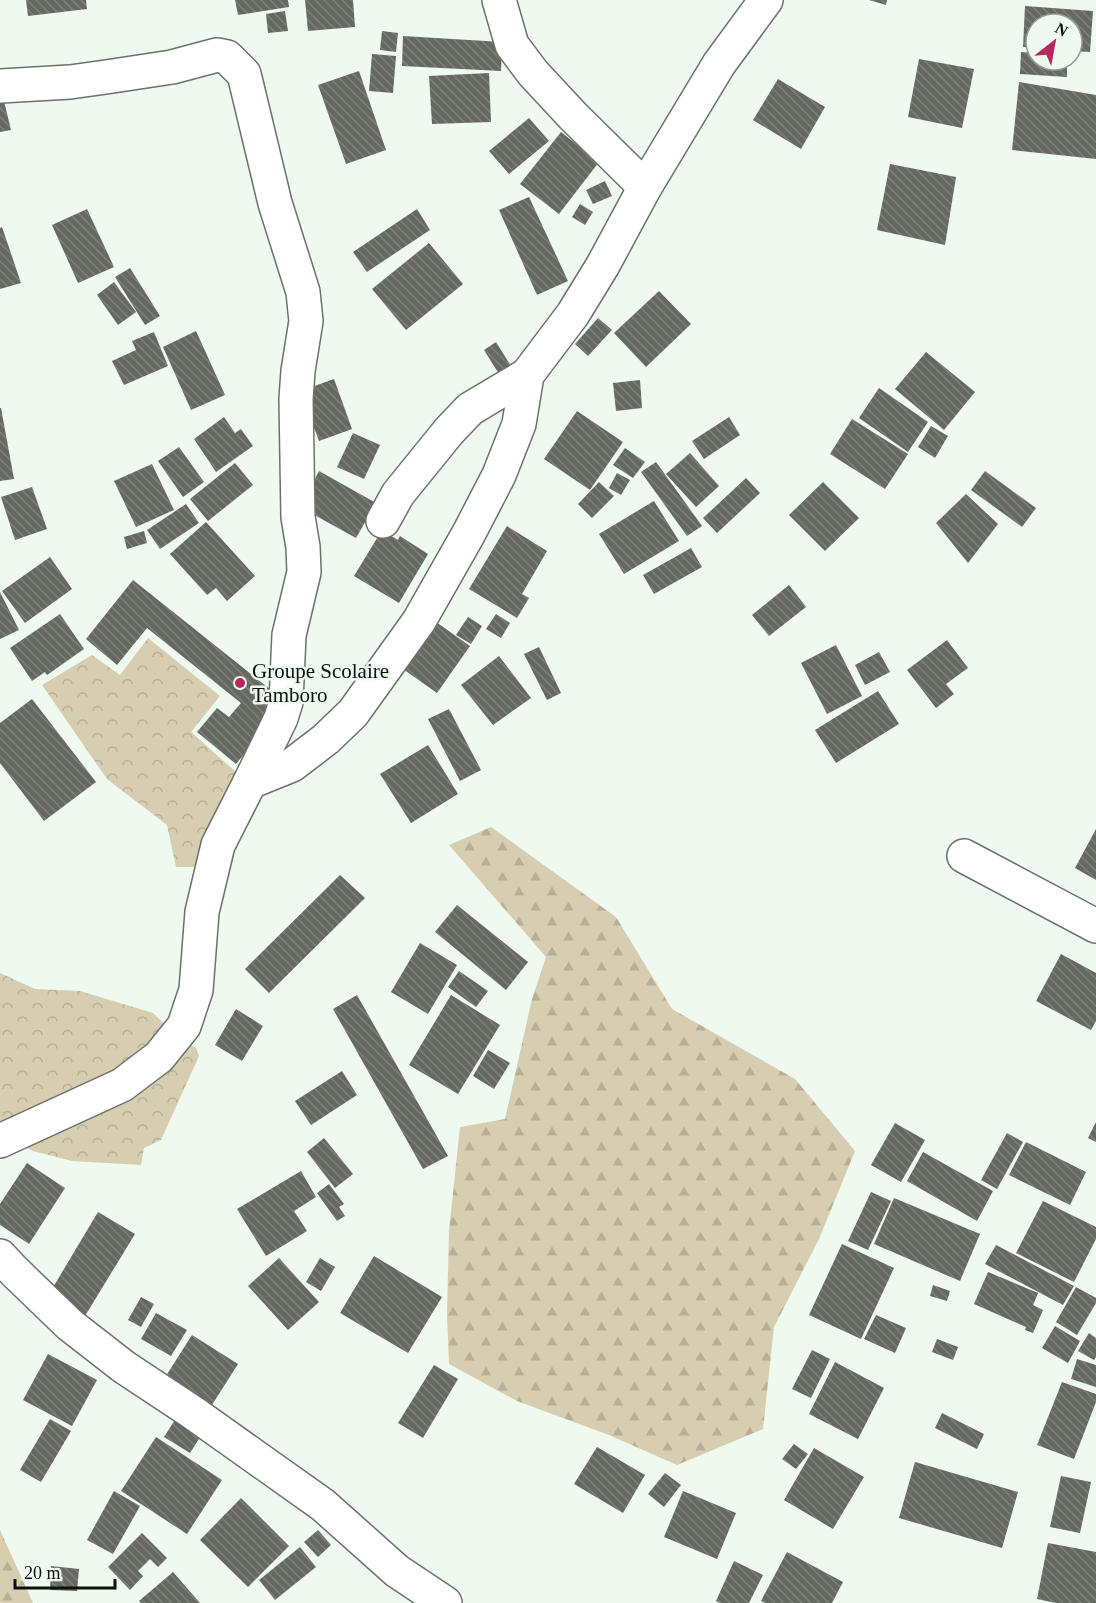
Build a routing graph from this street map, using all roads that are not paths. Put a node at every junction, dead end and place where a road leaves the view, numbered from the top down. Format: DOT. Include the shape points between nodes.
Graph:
graph roads {
  1 [pos="499,0"];
  2 [pos="766,0"];
  3 [pos="0,86"];
  4 [pos="645,187"];
  5 [pos="527,375"];
  6 [pos="383,521"];
  7 [pos="250,782"];
  8 [pos="964,855"];
  9 [pos="1096,926"];
  10 [pos="0,1141"];
  11 [pos="0,1256"];
  12 [pos="445,1603"];
  1 -- 4 [label="street" via="512,45 533,73"];
  2 -- 4 [label="street" via="719,64"];
  3 -- 7 [label="street" via="70,82 217,56 227,57 244,74 275,203 303,292 306,321 297,399 298,518 304,572 289,635 286,702"];
  4 -- 5 [label="street" via="573,314"];
  5 -- 6 [label="street" via="470,409 398,494"];
  5 -- 7 [label="street" via="519,424 499,475 419,621 353,713 326,740 292,765"];
  7 -- 10 [label="street" via="218,845 202,912 196,990 184,1026 159,1057 122,1085"];
  8 -- 9 [label="street"];
  11 -- 12 [label="street" via="70,1325 314,1499 397,1571"];
}
